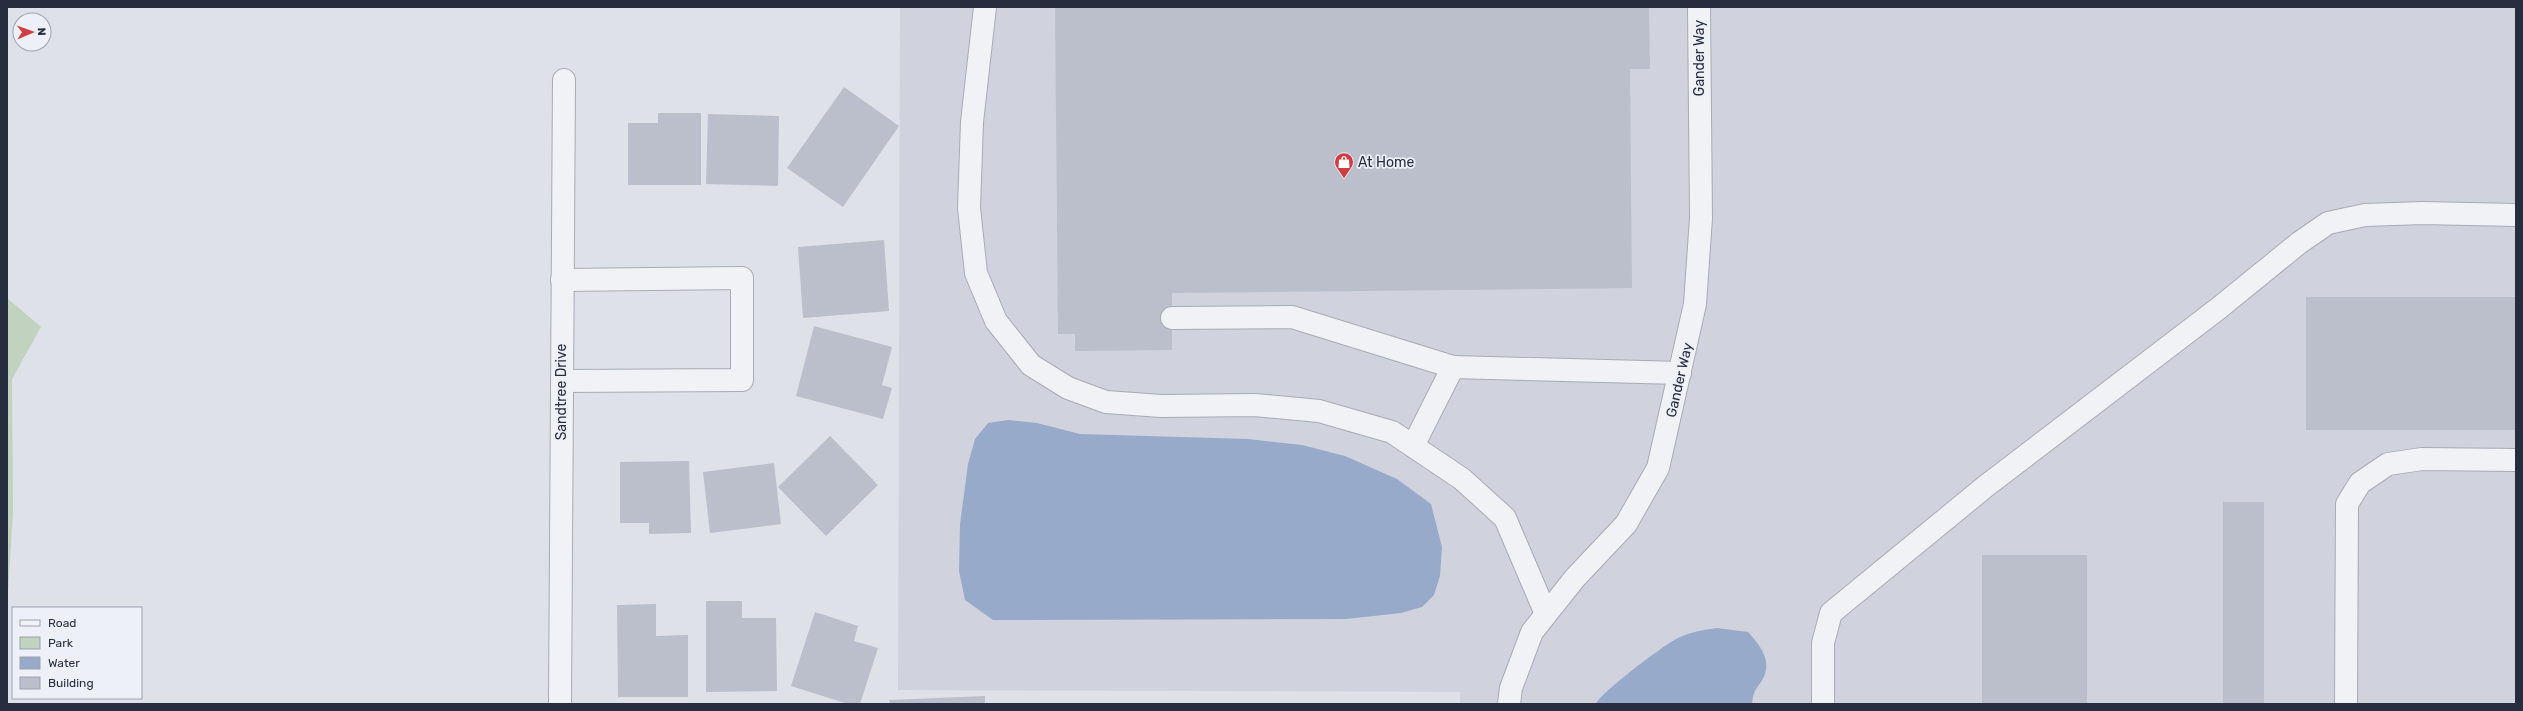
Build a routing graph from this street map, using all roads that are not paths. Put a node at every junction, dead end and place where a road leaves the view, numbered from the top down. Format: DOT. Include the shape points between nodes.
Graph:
graph roads {
  1 [pos="985,7"];
  2 [pos="1699,7"];
  3 [pos="564,80"];
  4 [pos="2516,215"];
  5 [pos="562,280"];
  6 [pos="1172,318"];
  7 [pos="1453,367"];
  8 [pos="1680,373"];
  9 [pos="562,381"];
  10 [pos="1412,446"];
  11 [pos="2516,460"];
  12 [pos="1546,614"];
  13 [pos="560,704"];
  14 [pos="1510,704"];
  15 [pos="1823,704"];
  16 [pos="2346,704"];
  1 -- 10 [label="street" via="972,122 970,208 976,273 996,321 1031,364 1068,388 1106,402 1161,406 1255,405 1319,411 1392,432"];
  2 -- 8 [label="street, Gander Way" via="1700,218 1695,304"];
  3 -- 5 [label="street, Sandtree Drive"];
  4 -- 15 [label="street" via="2365,215 2328,223 2299,243 2219,308 1986,486 1831,613 1823,643"];
  5 -- 9 [label="street, Sandtree Drive"];
  5 -- 9 [label="street" via="742,278 742,380"];
  6 -- 7 [label="street" via="1292,317"];
  7 -- 8 [label="street"];
  7 -- 10 [label="street"];
  8 -- 12 [label="street, Gander Way" via="1658,468 1626,524 1575,578"];
  9 -- 13 [label="street, Sandtree Drive"];
  10 -- 12 [label="street" via="1462,479 1505,518"];
  11 -- 16 [label="street" via="2422,459 2388,464 2360,483 2348,504"];
  12 -- 14 [label="street, Gander Way" via="1532,632 1510,688"];
}
